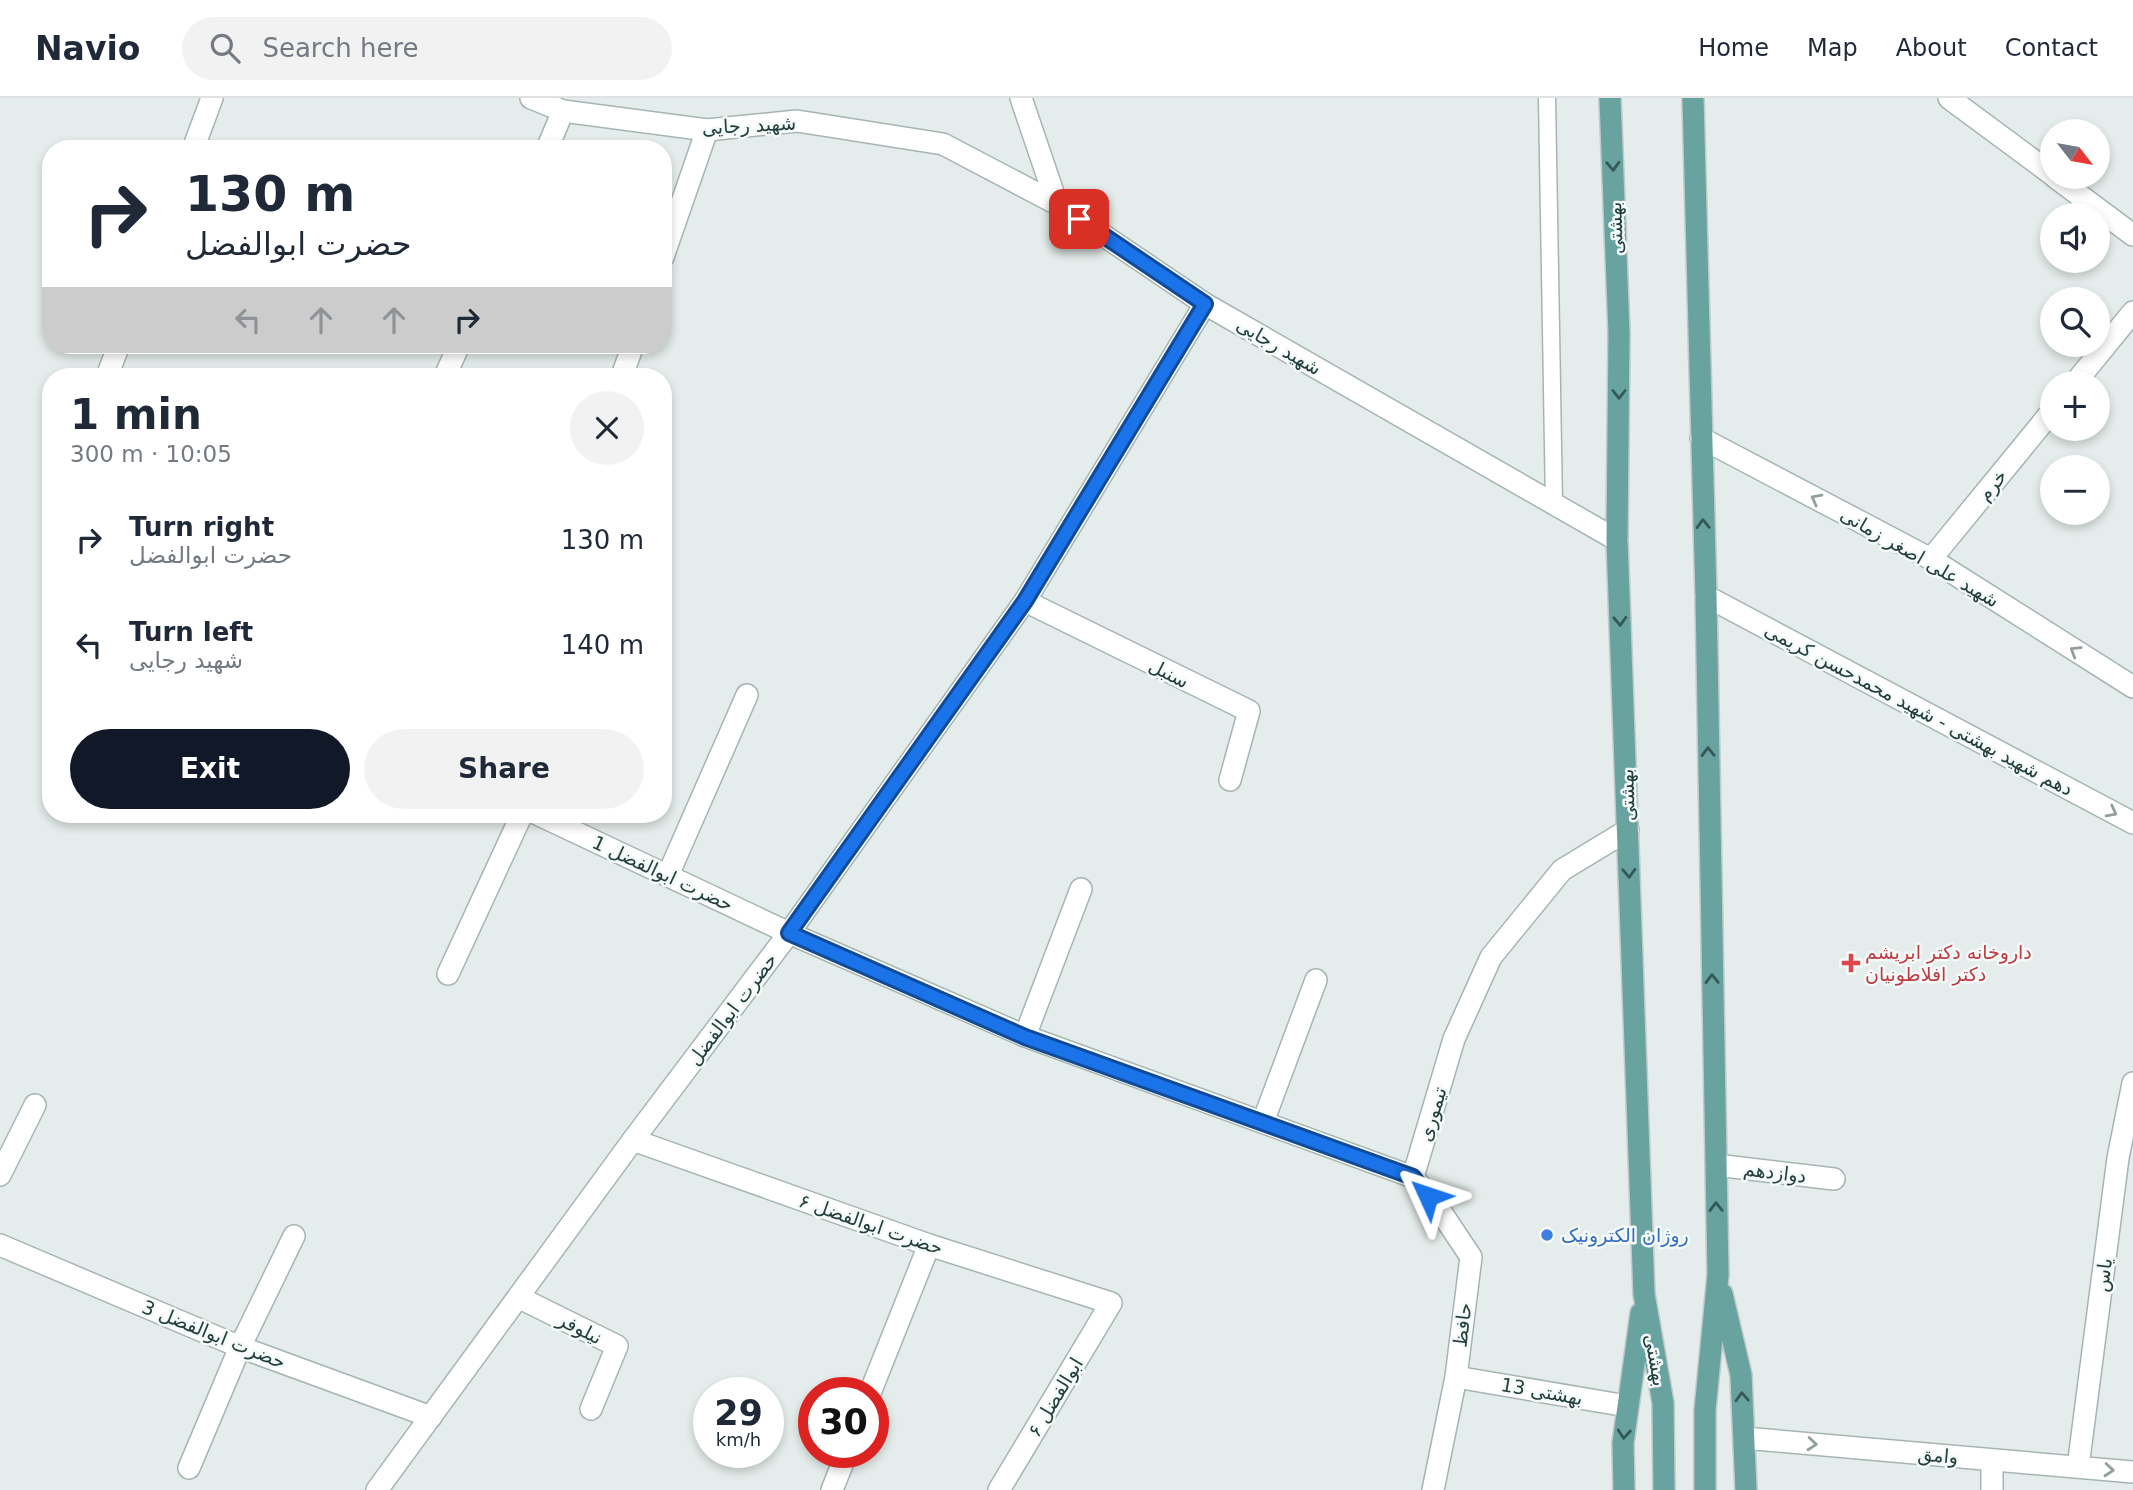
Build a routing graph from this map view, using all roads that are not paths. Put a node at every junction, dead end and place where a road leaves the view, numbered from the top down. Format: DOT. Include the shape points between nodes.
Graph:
graph roads {
  1 [pos="212,98"];
  2 [pos="531,98"];
  3 [pos="1021,98"];
  4 [pos="1547,98"];
  5 [pos="1610,98"];
  6 [pos="1693,98"];
  7 [pos="1950,98"];
  8 [pos="563,111"];
  9 [pos="707,130"];
  10 [pos="196,140"];
  11 [pos="551,140"];
  12 [pos="2040,166"];
  13 [pos="2072,189"];
  14 [pos="1057,205"];
  15 [pos="672,231"];
  16 [pos="2133,234"];
  17 [pos="1205,304"];
  18 [pos="2133,313"];
  19 [pos="2085,371"];
  20 [pos="2040,426"];
  21 [pos="1700,439"];
  22 [pos="1554,504"];
  23 [pos="1617,540"];
  24 [pos="1931,559"];
  25 [pos="1706,596"];
  26 [pos="1025,601"];
  27 [pos="2133,687"];
  28 [pos="747,695"];
  29 [pos="1230,780"];
  30 [pos="518,823"];
  31 [pos="556,823"];
  32 [pos="2133,823"];
  33 [pos="1628,830"];
  34 [pos="668,875"];
  35 [pos="1081,889"];
  36 [pos="789,933"];
  37 [pos="448,974"];
  38 [pos="1316,980"];
  39 [pos="1025,1037"];
  40 [pos="2133,1083"];
  41 [pos="34,1105"];
  42 [pos="1262,1122"];
  43 [pos="633,1140"];
  44 [pos="1716,1165"];
  45 [pos="0,1175"];
  46 [pos="1413,1177"];
  47 [pos="1834,1179"];
  48 [pos="294,1236"];
  49 [pos="0,1245"];
  50 [pos="929,1245"];
  51 [pos="1718,1275"];
  52 [pos="1644,1294"];
  53 [pos="520,1298"];
  54 [pos="1111,1303"];
  55 [pos="240,1347"];
  56 [pos="876,1377"];
  57 [pos="1456,1377"];
  58 [pos="1627,1406"];
  59 [pos="591,1409"];
  60 [pos="431,1417"];
  61 [pos="1744,1438"];
  62 [pos="1992,1460"];
  63 [pos="2078,1467"];
  64 [pos="189,1468"];
  65 [pos="841,1468"];
  66 [pos="2133,1472"];
  67 [pos="377,1490"];
  68 [pos="832,1490"];
  69 [pos="999,1490"];
  70 [pos="1433,1490"];
  71 [pos="1624,1490"];
  72 [pos="1664,1490"];
  73 [pos="1705,1490"];
  74 [pos="1746,1490"];
  75 [pos="1992,1490"];
  1 -- 10 [label="street"];
  2 -- 8 [label="street, شهید رجایی"];
  3 -- 14 [label="street"];
  4 -- 22 [label="lane"];
  5 -- 23 [label="main road, بهشتی, one-way" via="1619,333"];
  6 -- 21 [label="main road"];
  7 -- 12 [label="street"];
  8 -- 9 [label="street, شهید رجایی"];
  8 -- 11 [label="street"];
  9 -- 14 [label="street, شهید رجایی" via="797,121 943,144"];
  9 -- 15 [label="street"];
  13 -- 16 [label="street"];
  14 -- 17 [label="street, شهید رجایی"];
  17 -- 22 [label="street, شهید رجایی"];
  17 -- 26 [label="street, حضرت ابوالفضل"];
  18 -- 19 [label="street"];
  20 -- 24 [label="street, خرم"];
  24 -- 21 [label="street, شهید علی اصغر زمانی, one-way"];
  25 -- 21 [label="main road, one-way"];
  22 -- 23 [label="street, شهید رجایی"];
  23 -- 33 [label="main road, بهشتی, one-way"];
  27 -- 24 [label="street, شهید علی اصغر زمانی, one-way"];
  25 -- 32 [label="street, دهم شهید بهشتی - شهید محمدحسن کریمی, one-way"];
  44 -- 25 [label="main road, one-way"];
  26 -- 29 [label="street, سنبل" via="1249,711"];
  26 -- 36 [label="street, حضرت ابوالفضل"];
  28 -- 34 [label="street"];
  30 -- 37 [label="street"];
  31 -- 34 [label="street, حضرت ابوالفضل 1"];
  33 -- 46 [label="street, تیموری" via="1562,870 1491,957 1454,1039"];
  33 -- 52 [label="main road, بهشتی, one-way"];
  34 -- 36 [label="street, حضرت ابوالفضل 1"];
  35 -- 39 [label="street"];
  36 -- 39 [label="street"];
  36 -- 43 [label="street, حضرت ابوالفضل"];
  38 -- 42 [label="street"];
  39 -- 42 [label="street"];
  40 -- 63 [label="street, یاس" via="2118,1158"];
  41 -- 45 [label="street"];
  42 -- 46 [label="street"];
  43 -- 50 [label="street, حضرت ابوالفضل ۶"];
  43 -- 53 [label="street, حضرت ابوالفضل"];
  44 -- 47 [label="street, دوازدهم"];
  51 -- 44 [label="main road, one-way"];
  46 -- 57 [label="street, حافظ" via="1471,1257"];
  48 -- 55 [label="street"];
  49 -- 55 [label="street, حضرت ابوالفضل 3"];
  50 -- 54 [label="street, حضرت ابوالفضل ۶"];
  50 -- 56 [label="street"];
  61 -- 51 [label="main road, one-way" via="1741,1375"];
  51 -- 73 [label="main road" via="1705,1410"];
  52 -- 58 [label="main road"];
  52 -- 72 [label="main road, بهشتی" via="1663,1403"];
  53 -- 59 [label="street, نیلوفر" via="617,1346"];
  53 -- 60 [label="street, حضرت ابوالفضل"];
  54 -- 69 [label="street, ابوالفضل ۶"];
  55 -- 60 [label="street, حضرت ابوالفضل 3"];
  55 -- 64 [label="street"];
  57 -- 58 [label="street, بهشتی 13"];
  57 -- 70 [label="street, حافظ"];
  58 -- 71 [label="main road, one-way"];
  60 -- 67 [label="street, حضرت ابوالفضل"];
  61 -- 62 [label="street, وامق, one-way"];
  61 -- 74 [label="main road"];
  62 -- 63 [label="street, وامق"];
  62 -- 75 [label="street"];
  63 -- 66 [label="street, وامق, one-way"];
  65 -- 68 [label="street"];
}
